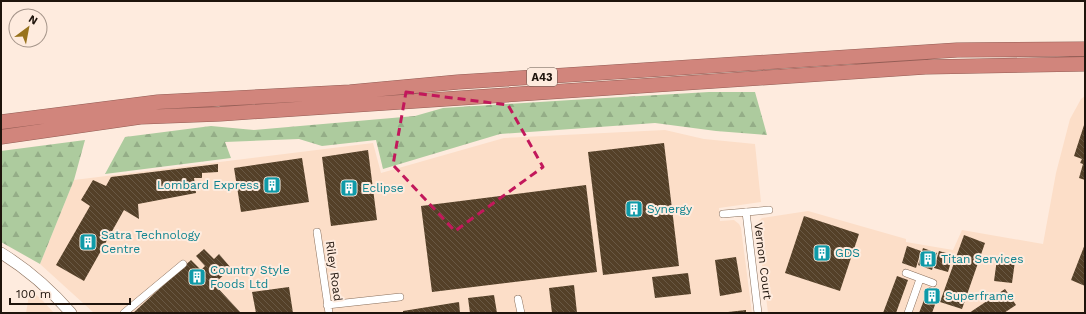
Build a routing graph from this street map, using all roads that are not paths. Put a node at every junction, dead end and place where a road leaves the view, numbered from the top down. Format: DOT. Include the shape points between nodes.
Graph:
graph roads {
  1 [pos="1085,49"];
  2 [pos="1085,64"];
  3 [pos="1,122"];
  4 [pos="1,137"];
  5 [pos="769,210"];
  6 [pos="746,212"];
  7 [pos="722,214"];
  8 [pos="317,232"];
  9 [pos="1,253"];
  10 [pos="183,264"];
  11 [pos="906,273"];
  12 [pos="920,279"];
  13 [pos="933,283"];
  14 [pos="400,297"];
  15 [pos="518,299"];
  16 [pos="328,305"];
  17 [pos="71,313"];
  18 [pos="124,313"];
  19 [pos="329,313"];
  20 [pos="520,313"];
  21 [pos="758,313"];
  22 [pos="908,313"];
  1 -- 3 [label="highway, A43" via="958,50 458,82 350,92 158,102"];
  2 -- 4 [label="highway, A43" via="925,67 220,114 140,117"];
  5 -- 6 [label="street, Vernon Court"];
  6 -- 7 [label="street, Vernon Court"];
  6 -- 21 [label="street, Vernon Court"];
  8 -- 16 [label="street, Riley Road"];
  9 -- 17 [label="street" via="23,268"];
  10 -- 18 [label="street"];
  11 -- 12 [label="street"];
  12 -- 13 [label="street"];
  12 -- 22 [label="street"];
  14 -- 16 [label="street"];
  15 -- 20 [label="street"];
  16 -- 19 [label="street, Riley Road"];
}
